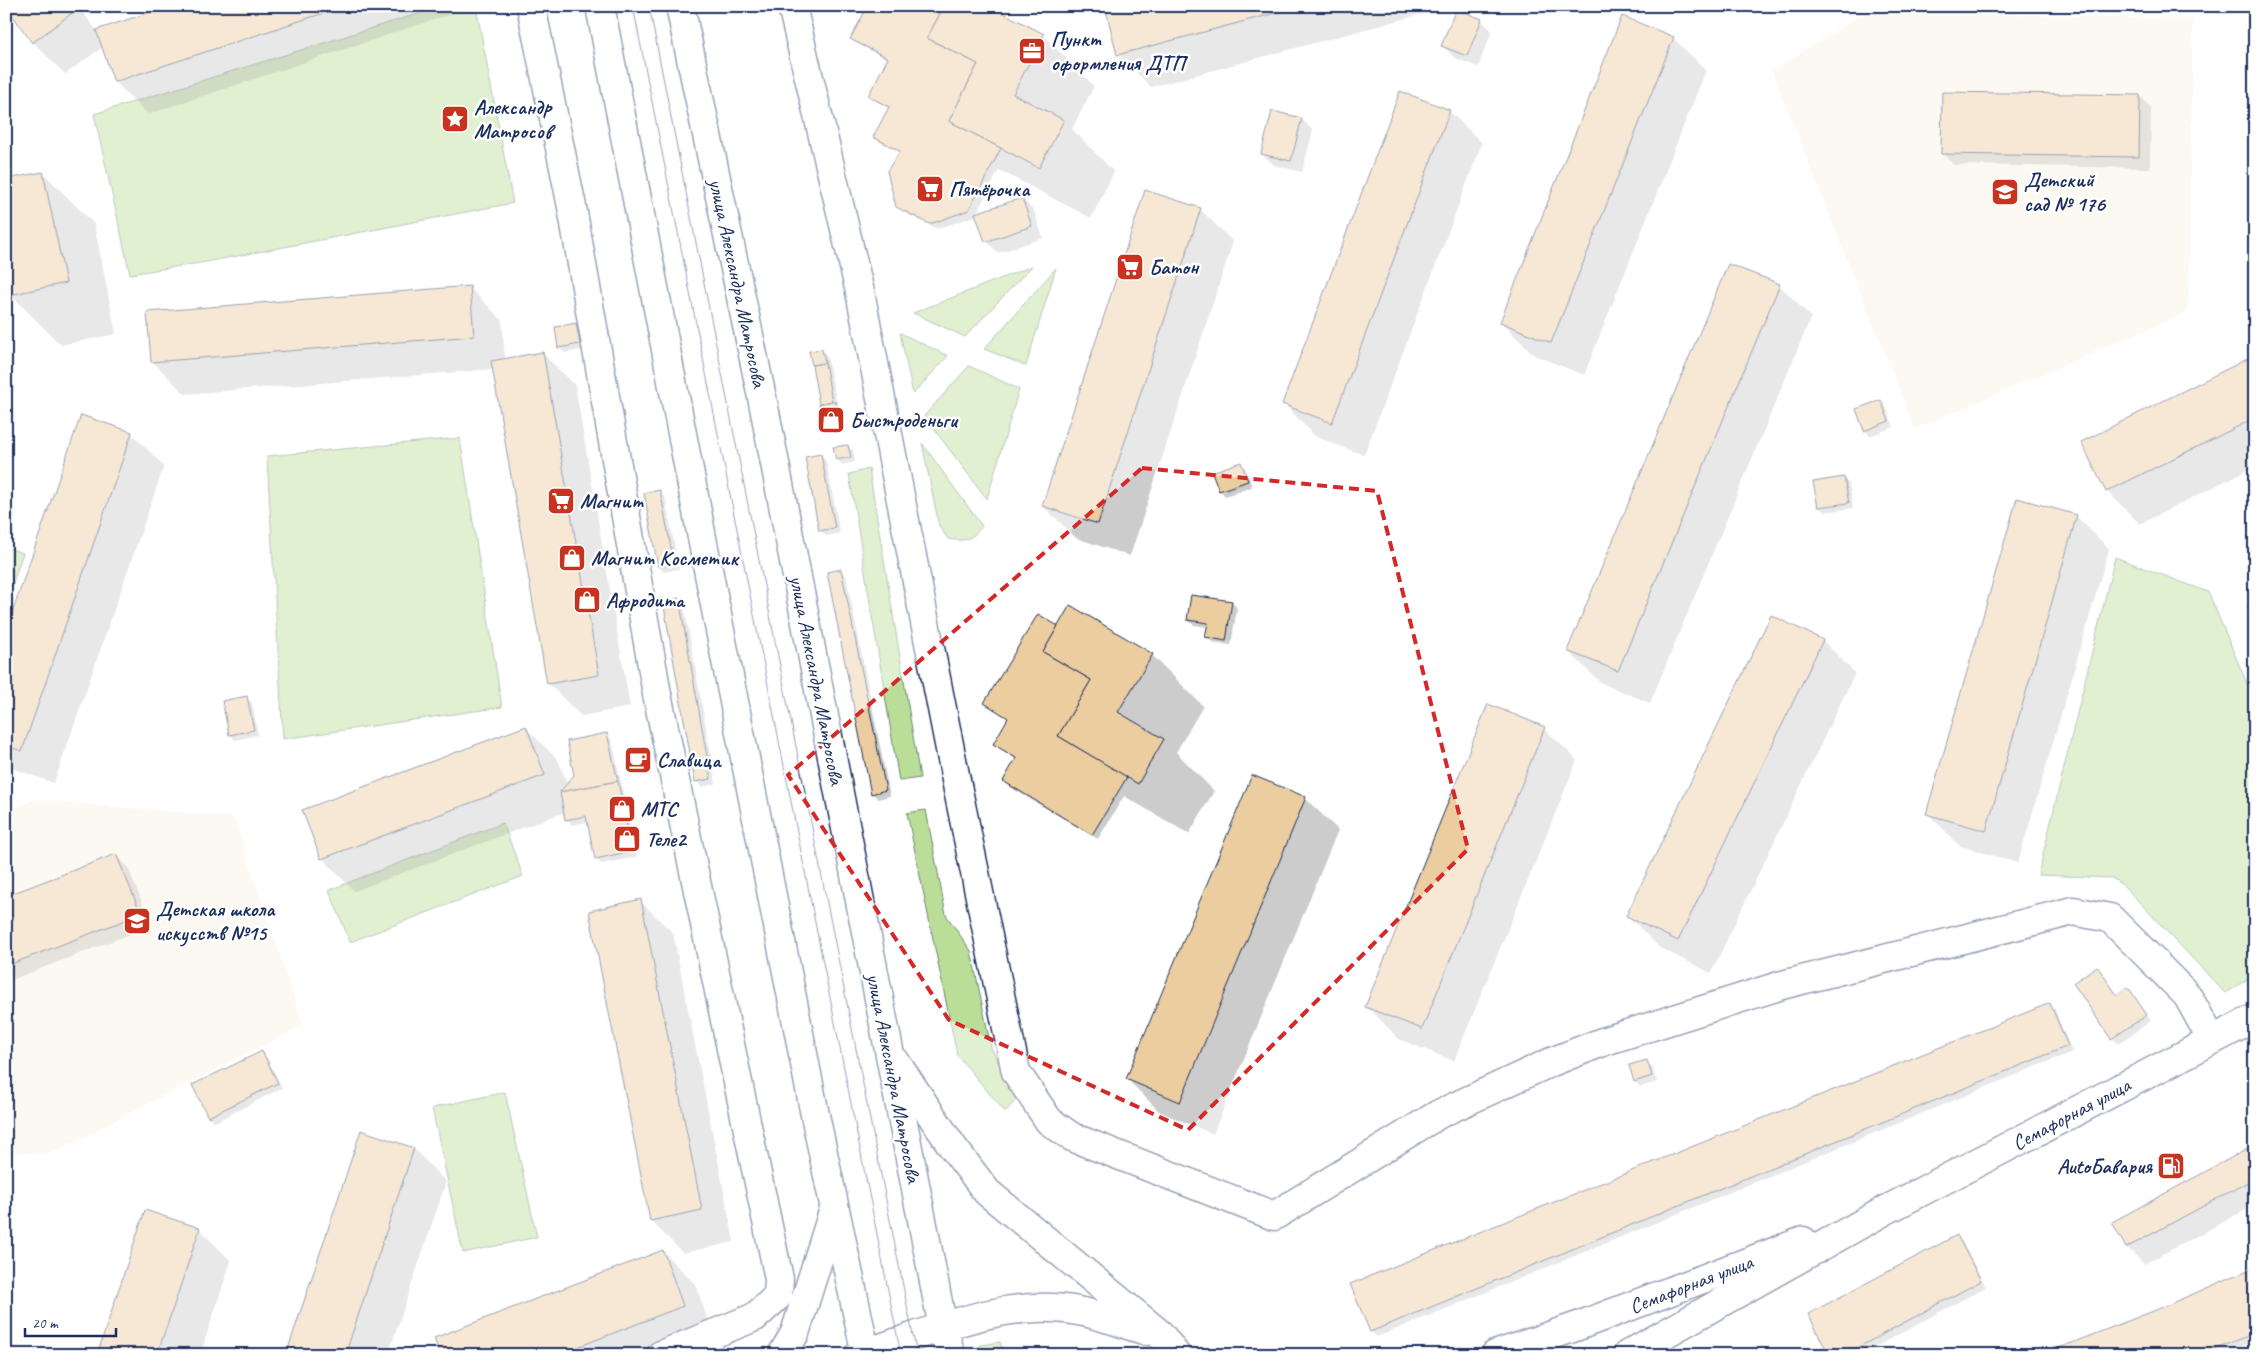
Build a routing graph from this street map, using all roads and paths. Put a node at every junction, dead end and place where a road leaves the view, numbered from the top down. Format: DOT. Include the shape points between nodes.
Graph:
graph roads {
  1 [pos="530,6"];
  2 [pos="600,6"];
  3 [pos="680,6"];
  4 [pos="792,6"];
  5 [pos="2255,1018"];
  6 [pos="2212,1040"];
  7 [pos="888,1051"];
  8 [pos="834,1208"];
  9 [pos="1886,1210"];
  10 [pos="943,1328"];
  11 [pos="1168,1345"];
  12 [pos="863,1354"];
  13 [pos="660,1355"];
  14 [pos="782,1355"];
  15 [pos="951,1355"];
  16 [pos="1193,1355"];
  17 [pos="1495,1355"];
  18 [pos="1627,1355"];
  1 -- 13 [label="main road" via="572,207 659,703 779,1279 778,1296 756,1317"];
  2 -- 8 [label="main road"];
  3 -- 7 [label="main road, улица Александра Матросова" via="764,407"];
  4 -- 6 [label="main road" via="860,292 1016,1072 1049,1121 1072,1136 1274,1216 1439,1114 1548,1063 1605,1041 1782,985 2073,911 2110,918 2187,995"];
  5 -- 6 [label="main road, Семафорная улица"];
  6 -- 9 [label="main road, Семафорная улица"];
  7 -- 10 [label="main road, улица Александра Матросова"];
  7 -- 11 [label="main road" via="987,1192"];
  8 -- 12 [label="main road"];
  8 -- 14 [label="main road" via="795,1333"];
  9 -- 17 [label="main road, Семафорная улица"];
  9 -- 18 [label="main road, Семафорная улица"];
  10 -- 11 [label="main road" via="999,1311 1077,1310"];
  10 -- 12 [label="main road"];
  10 -- 15 [label="main road, улица Александра Матросова"];
  11 -- 16 [label="main road"];
}
